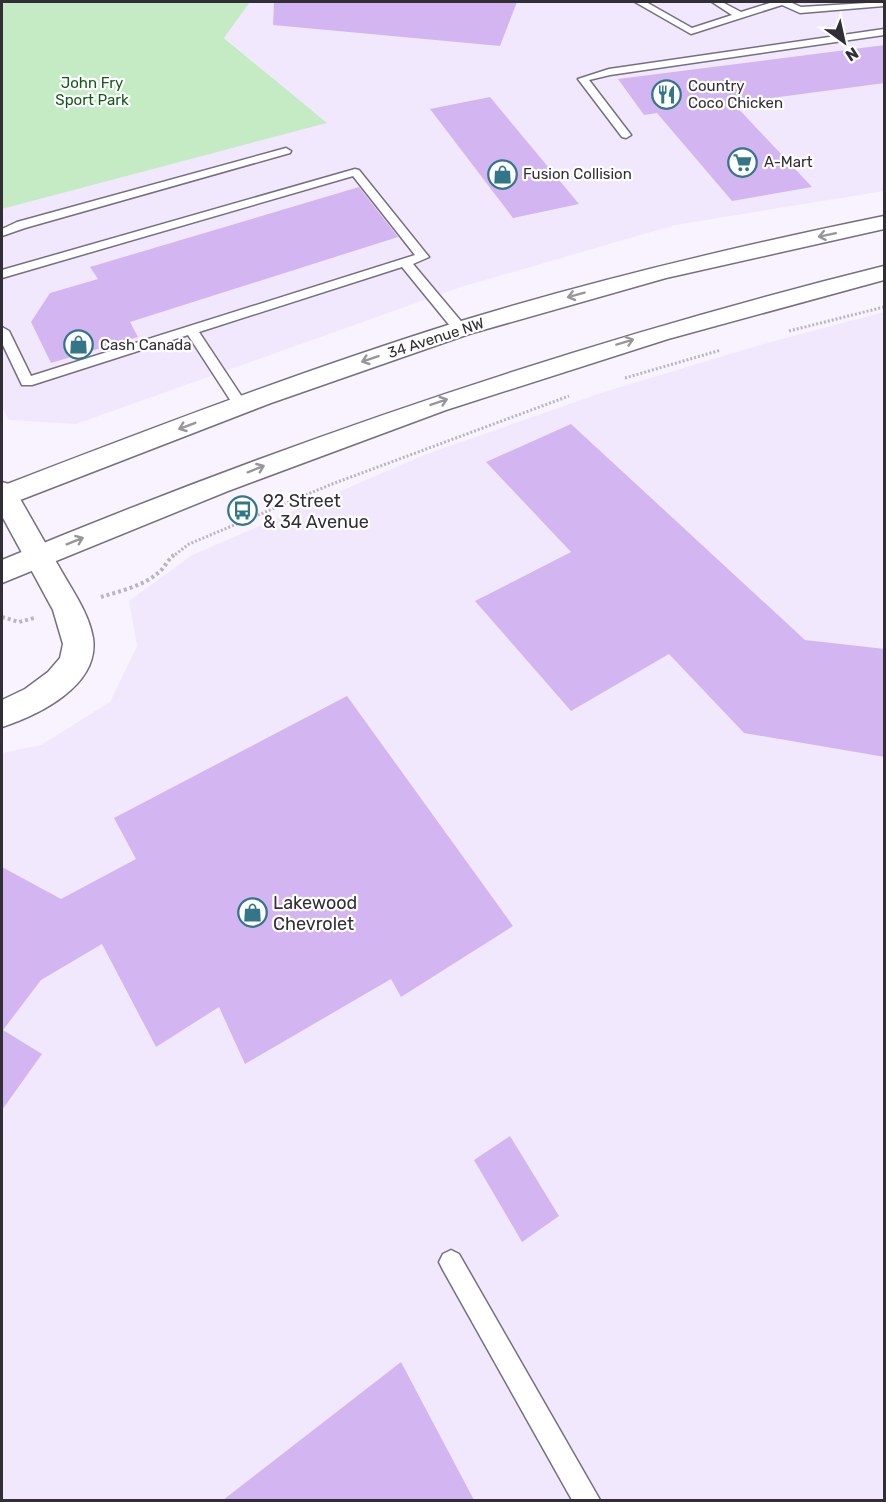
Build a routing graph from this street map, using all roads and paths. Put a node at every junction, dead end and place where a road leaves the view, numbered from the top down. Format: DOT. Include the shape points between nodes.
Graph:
graph roads {
  1 [pos="640,2"];
  2 [pos="716,2"];
  3 [pos="783,2"];
  4 [pos="885,3"];
  5 [pos="740,15"];
  6 [pos="885,32"];
  7 [pos="626,135"];
  8 [pos="285,151"];
  9 [pos="885,223"];
  10 [pos="2,233"];
  11 [pos="405,262"];
  12 [pos="885,273"];
  13 [pos="2,274"];
  14 [pos="885,308"];
  15 [pos="460,329"];
  16 [pos="191,330"];
  17 [pos="2,331"];
  18 [pos="787,332"];
  19 [pos="732,347"];
  20 [pos="621,380"];
  21 [pos="577,393"];
  22 [pos="241,406"];
  23 [pos="2,495"];
  24 [pos="38,556"];
  25 [pos="2,572"];
  26 [pos="123,589"];
  27 [pos="2,617"];
  28 [pos="19,622"];
  29 [pos="2,714"];
  30 [pos="451,1262"];
  31 [pos="587,1500"];
  1 -- 5 [label="lane" via="691,31"];
  2 -- 5 [label="lane"];
  3 -- 4 [label="lane" via="800,10"];
  3 -- 5 [label="lane"];
  6 -- 7 [label="lane" via="583,79"];
  8 -- 10 [label="lane"];
  9 -- 15 [label="main road, 34 Avenue NW, one-way" via="684,267"];
  11 -- 13 [label="lane" via="423,256 355,172"];
  11 -- 15 [label="lane"];
  11 -- 16 [label="lane"];
  24 -- 12 [label="main road, one-way" via="306,449 477,390 649,335"];
  14 -- 18 [label="path"];
  15 -- 22 [label="main road, 34 Avenue NW, one-way"];
  16 -- 17 [label="lane" via="27,382"];
  16 -- 22 [label="lane"];
  19 -- 20 [label="path"];
  21 -- 26 [label="path" via="354,476 189,544 166,560 156,576"];
  22 -- 23 [label="main road, 34 Avenue NW, one-way"];
  23 -- 24 [label="main road"];
  24 -- 25 [label="main road"];
  24 -- 29 [label="main road" via="75,625 78,649 72,667 57,683 36,699"];
  27 -- 28 [label="path"];
  30 -- 31 [label="lane"];
}
